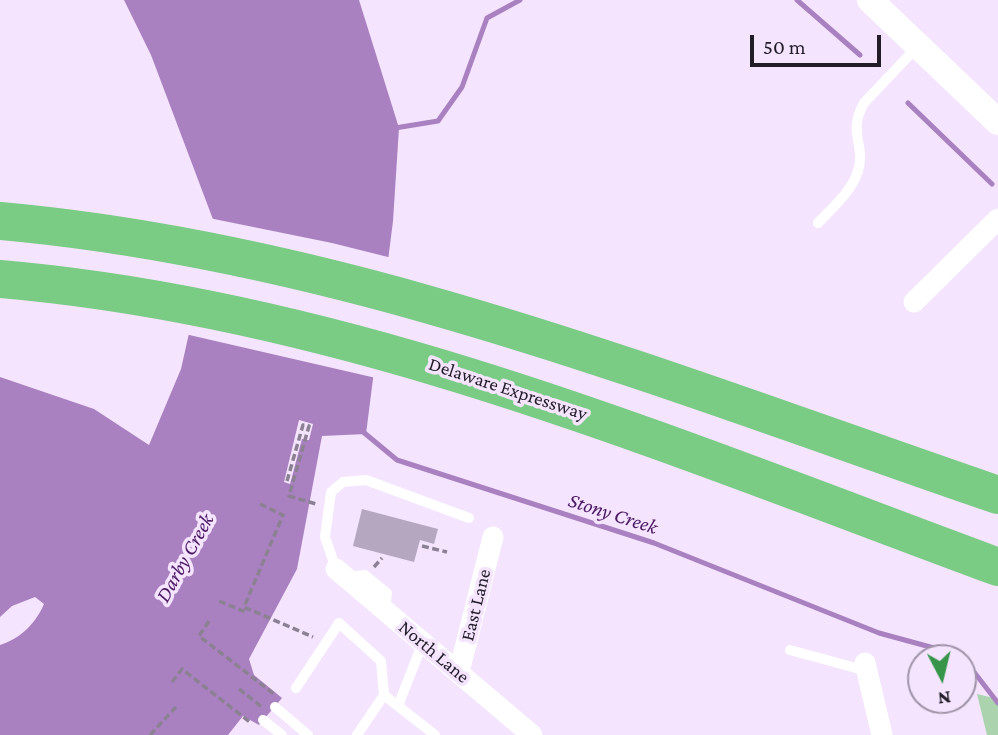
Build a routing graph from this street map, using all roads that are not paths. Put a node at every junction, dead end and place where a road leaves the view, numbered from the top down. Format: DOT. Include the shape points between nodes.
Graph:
graph roads {
  1 [pos="870,0"];
  2 [pos="918,46"];
  3 [pos="998,122"];
  4 [pos="998,219"];
  5 [pos="0,221"];
  6 [pos="818,223"];
  7 [pos="0,279"];
  8 [pos="914,302"];
  9 [pos="998,495"];
  10 [pos="469,518"];
  11 [pos="493,537"];
  12 [pos="998,567"];
  13 [pos="341,573"];
  14 [pos="423,642"];
  15 [pos="790,650"];
  16 [pos="866,667"];
  17 [pos="459,672"];
  18 [pos="296,688"];
  19 [pos="383,695"];
  20 [pos="280,704"];
  21 [pos="398,706"];
  22 [pos="260,724"];
  23 [pos="282,735"];
  24 [pos="308,735"];
  25 [pos="357,735"];
  26 [pos="435,735"];
  27 [pos="532,735"];
  28 [pos="882,735"];
  1 -- 2 [label="street"];
  2 -- 3 [label="street"];
  2 -- 6 [label="lane" via="858,114 859,170"];
  4 -- 8 [label="street"];
  5 -- 9 [label="highway" via="141,238 330,276 537,336"];
  7 -- 12 [label="highway, Delaware Expressway" via="134,296 319,333 518,390"];
  10 -- 13 [label="lane" via="366,480 343,482 331,492 325,537"];
  11 -- 17 [label="street, East Lane"];
  13 -- 14 [label="street, North Lane"];
  14 -- 17 [label="street, North Lane"];
  14 -- 21 [label="lane"];
  15 -- 16 [label="lane"];
  16 -- 28 [label="street"];
  17 -- 27 [label="street, North Lane"];
  18 -- 19 [label="lane" via="339,623 381,661"];
  19 -- 21 [label="lane"];
  19 -- 25 [label="lane"];
  20 -- 24 [label="lane"];
  21 -- 26 [label="lane"];
  22 -- 23 [label="lane"];
}
